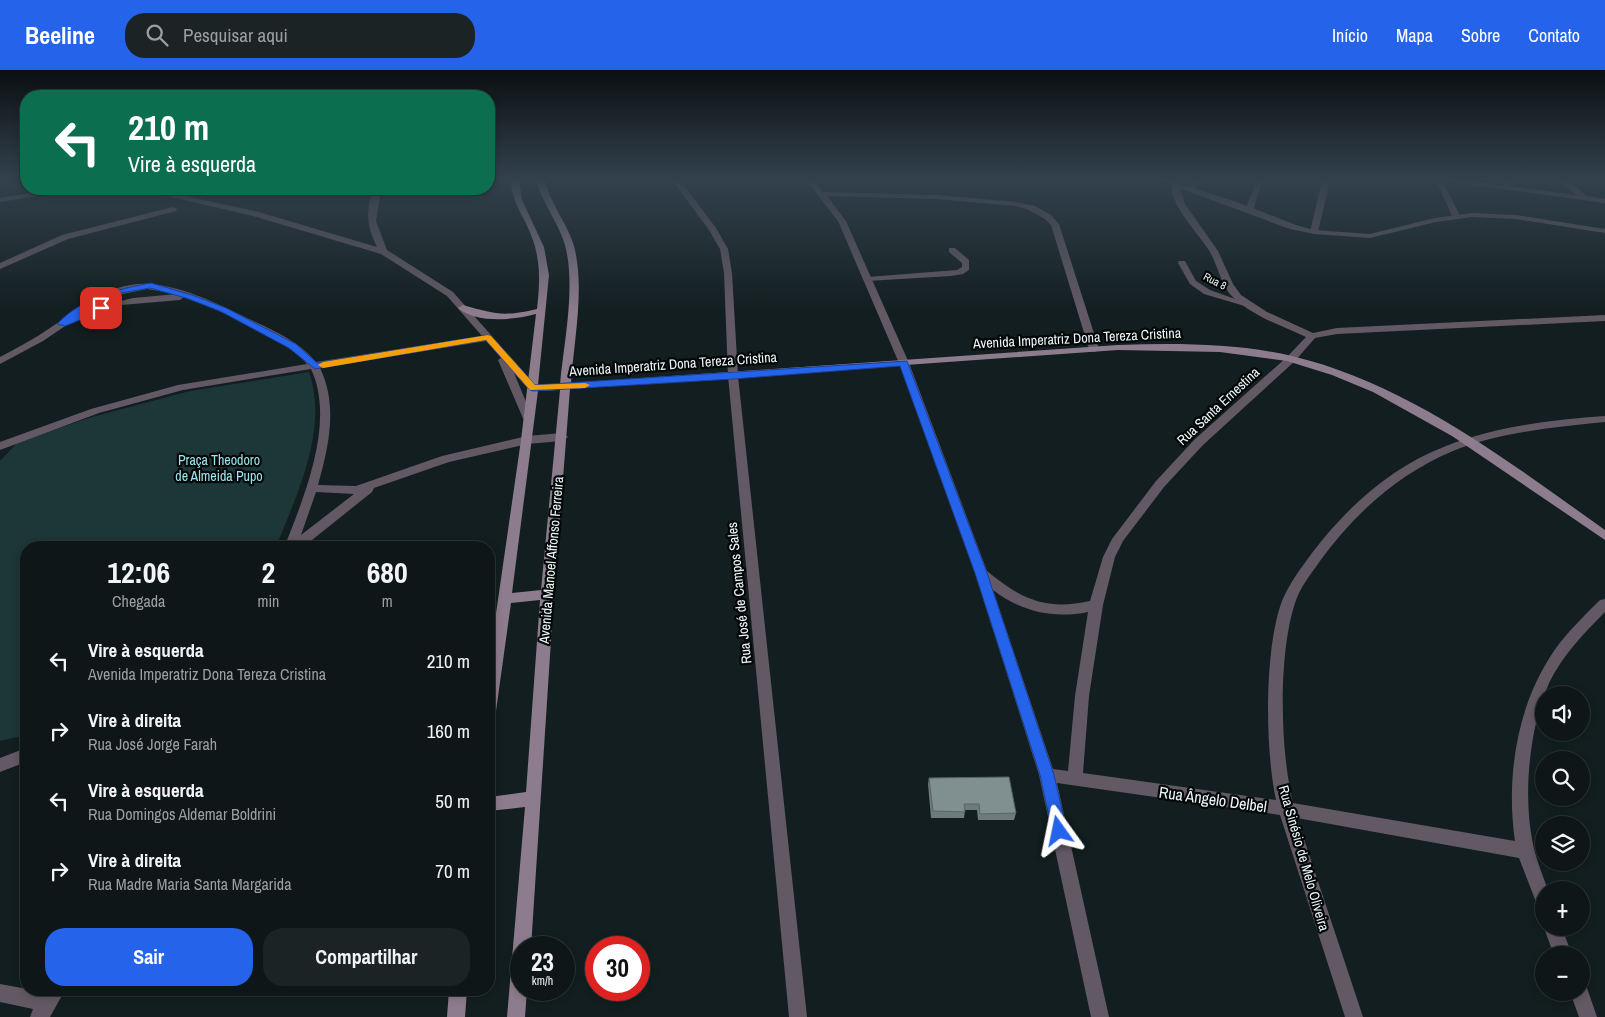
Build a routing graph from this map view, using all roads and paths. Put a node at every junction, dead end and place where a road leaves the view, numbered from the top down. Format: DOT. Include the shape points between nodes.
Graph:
graph roads {
  1 [pos="114,224"];
  2 [pos="290,224"];
  3 [pos="372,224"];
  4 [pos="531,224"];
  5 [pos="561,224"];
  6 [pos="709,224"];
  7 [pos="843,224"];
  8 [pos="1056,224"];
  9 [pos="1196,224"];
  10 [pos="1284,224"];
  11 [pos="1316,224"];
  12 [pos="1421,224"];
  13 [pos="1562,224"];
  14 [pos="1605,231"];
  15 [pos="1314,232"];
  16 [pos="952,250"];
  17 [pos="384,252"];
  18 [pos="1182,262"];
  19 [pos="0,266"];
  20 [pos="867,278"];
  21 [pos="1248,305"];
  22 [pos="463,308"];
  23 [pos="542,310"];
  24 [pos="1605,318"];
  25 [pos="1312,336"];
  26 [pos="488,338"];
  27 [pos="497,347"];
  28 [pos="1094,349"];
  29 [pos="1291,359"];
  30 [pos="0,361"];
  31 [pos="904,362"];
  32 [pos="315,366"];
  33 [pos="733,376"];
  34 [pos="566,387"];
  35 [pos="533,388"];
  36 [pos="1605,419"];
  37 [pos="529,421"];
  38 [pos="562,437"];
  39 [pos="527,440"];
  40 [pos="1470,441"];
  41 [pos="0,446"];
  42 [pos="374,485"];
  43 [pos="313,488"];
  44 [pos="1605,536"];
  45 [pos="294,541"];
  46 [pos="301,541"];
  47 [pos="981,573"];
  48 [pos="547,594"];
  49 [pos="504,599"];
  50 [pos="1605,604"];
  51 [pos="1096,605"];
  52 [pos="495,666"];
  53 [pos="20,757"];
  54 [pos="0,765"];
  55 [pos="1047,775"];
  56 [pos="1076,780"];
  57 [pos="534,799"];
  58 [pos="495,803"];
  59 [pos="1287,809"];
  60 [pos="1526,851"];
  61 [pos="1537,881"];
  62 [pos="523,936"];
  63 [pos="0,993"];
  64 [pos="458,996"];
  65 [pos="517,1001"];
  66 [pos="1582,1001"];
  67 [pos="48,1003"];
  68 [pos="456,1017"];
  69 [pos="516,1017"];
  70 [pos="798,1017"];
  71 [pos="1100,1017"];
  72 [pos="1354,1017"];
  73 [pos="1588,1017"];
  1 -- 19 [label="street" via="65,237"];
  2 -- 17 [label="street"];
  3 -- 17 [label="street"];
  4 -- 23 [label="main road" via="542,252 545,275"];
  5 -- 34 [label="main road, Avenida Manoel Affonso Ferreira" via="574,266"];
  6 -- 33 [label="street, Rua José de Campos Sales" via="724,249 728,273"];
  7 -- 20 [label="street"];
  8 -- 28 [label="street"];
  9 -- 21 [label="street" via="1214,250 1228,284"];
  10 -- 15 [label="street"];
  11 -- 15 [label="street"];
  12 -- 15 [label="street" via="1370,236"];
  13 -- 14 [label="street"];
  16 -- 20 [label="lane" via="966,262 966,268 960,272"];
  17 -- 22 [label="street" via="425,276"];
  18 -- 21 [label="lane, Rua 8" via="1193,282 1207,292"];
  20 -- 31 [label="street"];
  21 -- 25 [label="street"];
  22 -- 23 [label="main road" via="499,318"];
  22 -- 26 [label="street"];
  23 -- 35 [label="main road"];
  24 -- 25 [label="street" via="1336,331"];
  25 -- 29 [label="street, Rua Santa Ernestina"];
  26 -- 27 [label="street"];
  26 -- 32 [label="street"];
  27 -- 35 [label="street"];
  27 -- 37 [label="street"];
  28 -- 29 [label="main road, Avenida Imperatriz Dona Tereza Cristina" via="1163,346 1229,350"];
  28 -- 31 [label="main road, Avenida Imperatriz Dona Tereza Cristina"];
  29 -- 40 [label="main road, Avenida Imperatriz Dona Tereza Cristina" via="1378,392"];
  29 -- 51 [label="street, Rua Santa Ernestina" via="1199,442 1136,513 1118,538"];
  30 -- 32 [label="street" via="62,324 89,312 141,298 189,296 223,309 292,346"];
  31 -- 33 [label="main road, Avenida Imperatriz Dona Tereza Cristina"];
  31 -- 47 [label="street"];
  32 -- 41 [label="street" via="227,379 148,396 86,414"];
  32 -- 43 [label="street" via="325,403 320,457"];
  33 -- 34 [label="main road, Avenida Imperatriz Dona Tereza Cristina"];
  33 -- 70 [label="street, Rua José de Campos Sales"];
  34 -- 35 [label="main road, Avenida Imperatriz Dona Tereza Cristina"];
  34 -- 38 [label="main road, Avenida Manoel Affonso Ferreira"];
  35 -- 37 [label="main road"];
  36 -- 40 [label="street, Rua Sinésio de Melo Oliveira" via="1525,426"];
  37 -- 39 [label="main road"];
  38 -- 39 [label="street"];
  38 -- 48 [label="main road, Avenida Manoel Affonso Ferreira"];
  39 -- 42 [label="street" via="446,459"];
  39 -- 49 [label="main road"];
  40 -- 44 [label="main road, Avenida Imperatriz Dona Tereza Cristina"];
  40 -- 59 [label="street, Rua Sinésio de Melo Oliveira" via="1436,453 1376,492 1341,524 1307,569 1288,603 1279,652 1277,712 1278,763"];
  42 -- 43 [label="street" via="344,491"];
  42 -- 46 [label="street"];
  43 -- 45 [label="street"];
  47 -- 51 [label="street" via="1003,592 1032,606 1064,611"];
  47 -- 55 [label="street"];
  48 -- 49 [label="main road"];
  48 -- 57 [label="main road, Avenida Manoel Affonso Ferreira"];
  49 -- 52 [label="main road"];
  50 -- 60 [label="street" via="1560,652 1538,689 1524,737 1519,804"];
  51 -- 56 [label="street, Rua Santa Ernestina" via="1082,696"];
  53 -- 54 [label="street"];
  55 -- 56 [label="street, Rua Ângelo Delbel"];
  55 -- 71 [label="street"];
  56 -- 59 [label="street, Rua Ângelo Delbel"];
  57 -- 58 [label="main road"];
  57 -- 62 [label="main road, Avenida Manoel Affonso Ferreira"];
  59 -- 60 [label="street, Rua Ângelo Delbel"];
  59 -- 72 [label="street, Rua Sinésio de Melo Oliveira"];
  60 -- 61 [label="street"];
  63 -- 67 [label="street"];
  64 -- 68 [label="main road"];
  65 -- 69 [label="main road"];
  66 -- 73 [label="street"];
}
